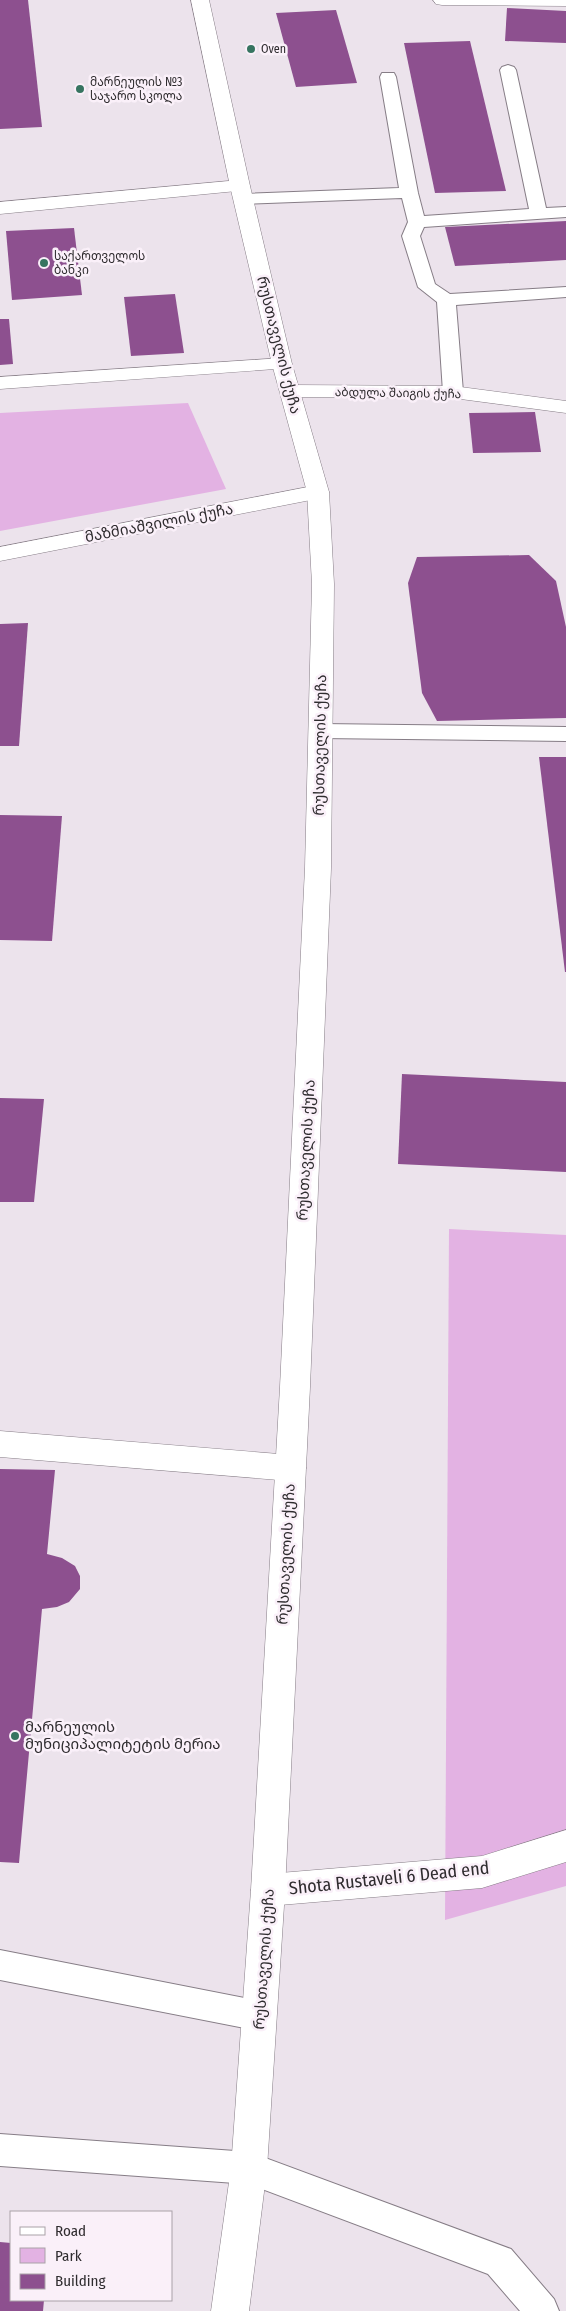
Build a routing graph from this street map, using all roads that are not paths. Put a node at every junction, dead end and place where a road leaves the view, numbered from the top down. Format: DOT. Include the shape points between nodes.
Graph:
graph roads {
  1 [pos="200,0"];
  2 [pos="442,0"];
  3 [pos="513,0"];
  4 [pos="566,1"];
  5 [pos="508,70"];
  6 [pos="388,77"];
  7 [pos="241,193"];
  8 [pos="409,193"];
  9 [pos="0,208"];
  10 [pos="566,212"];
  11 [pos="539,214"];
  12 [pos="418,222"];
  13 [pos="566,292"];
  14 [pos="446,300"];
  15 [pos="282,364"];
  16 [pos="0,383"];
  17 [pos="290,391"];
  18 [pos="453,392"];
  19 [pos="566,407"];
  20 [pos="318,492"];
  21 [pos="0,554"];
  22 [pos="321,731"];
  23 [pos="566,734"];
  24 [pos="0,1444"];
  25 [pos="290,1468"];
  26 [pos="566,1846"];
  27 [pos="268,1890"];
  28 [pos="0,1965"];
  29 [pos="260,2016"];
  30 [pos="0,2150"];
  31 [pos="249,2168"];
  32 [pos="230,2311"];
  33 [pos="542,2311"];
  1 -- 7 [label="main road, რუსთაველის ქუჩა"];
  2 -- 3 [label="main road"];
  3 -- 4 [label="main road"];
  5 -- 11 [label="lane"];
  6 -- 8 [label="lane"];
  7 -- 8 [label="lane"];
  7 -- 9 [label="main road"];
  7 -- 15 [label="main road, რუსთაველის ქუჩა"];
  8 -- 12 [label="lane"];
  10 -- 11 [label="lane"];
  11 -- 12 [label="lane"];
  12 -- 14 [label="lane" via="411,236 427,288"];
  13 -- 14 [label="lane"];
  14 -- 18 [label="lane"];
  15 -- 16 [label="main road"];
  15 -- 17 [label="main road, რუსთაველის ქუჩა"];
  17 -- 18 [label="main road, აბდულა შაიგის ქუჩა"];
  17 -- 20 [label="main road, რუსთაველის ქუჩა"];
  18 -- 19 [label="main road, აბდულა შაიგის ქუჩა"];
  20 -- 21 [label="main road, მაზმიაშვილის ქუჩა"];
  20 -- 22 [label="main road, რუსთაველის ქუჩა" via="323,584"];
  22 -- 23 [label="lane"];
  22 -- 25 [label="main road, რუსთაველის ქუჩა" via="318,868"];
  24 -- 25 [label="main road"];
  25 -- 27 [label="main road, რუსთაველის ქუჩა"];
  26 -- 27 [label="main road, Shota Rustaveli 6 Dead end" via="482,1872"];
  27 -- 29 [label="main road, რუსთაველის ქუჩა"];
  28 -- 29 [label="lane"];
  29 -- 31 [label="main road, რუსთაველის ქუჩა"];
  30 -- 31 [label="lane"];
  31 -- 32 [label="main road, რუსთაველის ქუჩა"];
  31 -- 33 [label="lane" via="499,2261"];
}
